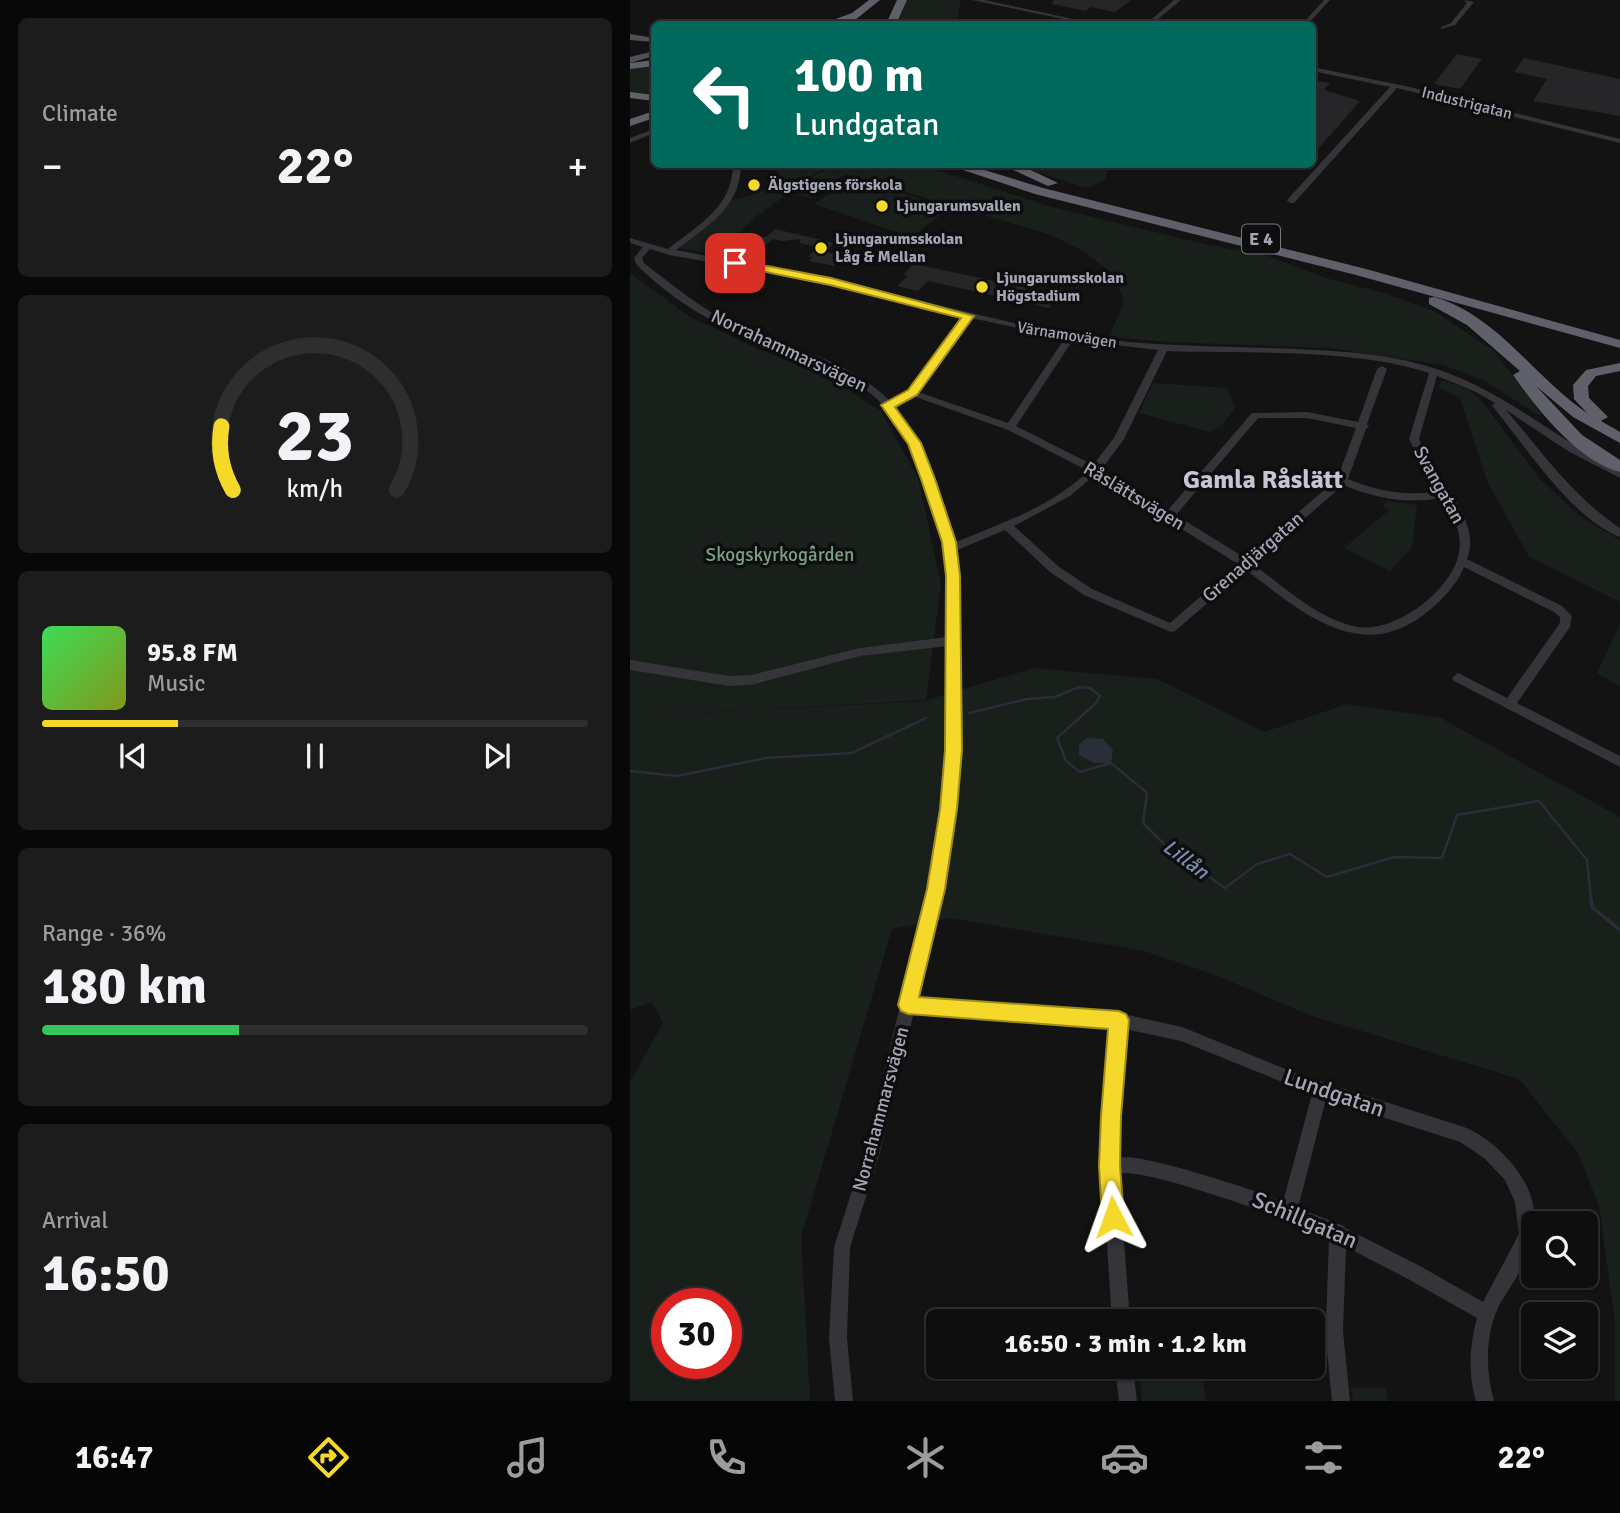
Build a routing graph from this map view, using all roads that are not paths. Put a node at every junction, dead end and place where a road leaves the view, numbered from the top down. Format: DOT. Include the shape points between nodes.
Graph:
graph roads {
  1 [pos="875,0"];
  2 [pos="885,0"];
  3 [pos="902,0"];
  4 [pos="975,0"];
  5 [pos="1178,0"];
  6 [pos="1327,0"];
  7 [pos="1467,0"];
  8 [pos="856,20"];
  9 [pos="892,21"];
  10 [pos="1079,21"];
  11 [pos="1153,21"];
  12 [pos="1308,21"];
  13 [pos="1443,29"];
  14 [pos="630,37"];
  15 [pos="651,40"];
  16 [pos="651,59"];
  17 [pos="651,59"];
  18 [pos="630,60"];
  19 [pos="630,66"];
  20 [pos="1316,70"];
  21 [pos="1395,86"];
  22 [pos="630,95"];
  23 [pos="651,98"];
  24 [pos="651,115"];
  25 [pos="631,121"];
  26 [pos="651,132"];
  27 [pos="630,141"];
  28 [pos="1620,141"];
  29 [pos="737,168"];
  30 [pos="964,168"];
  31 [pos="990,168"];
  32 [pos="1016,168"];
  33 [pos="1090,196"];
  34 [pos="1291,201"];
  35 [pos="630,240"];
  36 [pos="648,247"];
  37 [pos="669,252"];
  38 [pos="1335,265"];
  39 [pos="968,316"];
  40 [pos="1490,334"];
  41 [pos="1620,335"];
  42 [pos="1070,337"];
  43 [pos="1620,344"];
  44 [pos="1164,348"];
  45 [pos="1620,367"];
  46 [pos="1382,369"];
  47 [pos="1434,371"];
  48 [pos="912,393"];
  49 [pos="1488,396"];
  50 [pos="888,405"];
  51 [pos="1524,419"];
  52 [pos="1364,426"];
  53 [pos="1010,427"];
  54 [pos="1616,432"];
  55 [pos="1522,436"];
  56 [pos="1620,467"];
  57 [pos="1095,472"];
  58 [pos="1620,475"];
  59 [pos="1342,481"];
  60 [pos="1444,494"];
  61 [pos="1169,516"];
  62 [pos="1006,525"];
  63 [pos="1620,533"];
  64 [pos="951,548"];
  65 [pos="1245,562"];
  66 [pos="1463,562"];
  67 [pos="953,641"];
  68 [pos="630,664"];
  69 [pos="1458,678"];
  70 [pos="1510,704"];
  71 [pos="1620,762"];
  72 [pos="908,1005"];
  73 [pos="1119,1020"];
  74 [pos="1321,1090"];
  75 [pos="1110,1166"];
  76 [pos="1289,1210"];
  77 [pos="1338,1232"];
  78 [pos="1120,1309"];
  79 [pos="1486,1314"];
  80 [pos="1325,1331"];
  81 [pos="1334,1331"];
  82 [pos="1125,1379"];
  83 [pos="844,1401"];
  84 [pos="1128,1401"];
  85 [pos="1341,1401"];
  86 [pos="1485,1401"];
  1 -- 8 [label="highway"];
  2 -- 8 [label="highway"];
  3 -- 9 [label="highway"];
  4 -- 10 [label="street"];
  5 -- 11 [label="street"];
  6 -- 12 [label="street"];
  7 -- 13 [label="street" via="1471,2 1454,24"];
  14 -- 15 [label="main road"];
  16 -- 18 [label="main road"];
  17 -- 19 [label="highway"];
  20 -- 21 [label="street, Industrigatan"];
  21 -- 28 [label="street, Industrigatan"];
  21 -- 34 [label="street"];
  22 -- 23 [label="highway"];
  24 -- 25 [label="highway"];
  26 -- 27 [label="street"];
  29 -- 37 [label="street" via="735,187 720,210"];
  30 -- 38 [label="highway, E 4"];
  31 -- 33 [label="highway"];
  32 -- 33 [label="highway, E 4"];
  33 -- 41 [label="highway, E 4"];
  35 -- 36 [label="street"];
  36 -- 37 [label="street, Värnamovägen"];
  36 -- 50 [label="street, Norrahammarsvägen" via="638,258 640,264 714,318 854,378"];
  37 -- 39 [label="street, Värnamovägen" via="831,282"];
  38 -- 40 [label="highway" via="1438,302"];
  38 -- 43 [label="highway, E 4"];
  39 -- 42 [label="street, Värnamovägen"];
  39 -- 48 [label="street"];
  40 -- 54 [label="highway" via="1567,406"];
  40 -- 56 [label="highway" via="1555,420 1585,447"];
  42 -- 44 [label="street, Värnamovägen"];
  42 -- 53 [label="street"];
  44 -- 47 [label="street, Värnamovägen" via="1358,357"];
  44 -- 57 [label="street" via="1118,441"];
  45 -- 54 [label="highway" via="1591,373 1579,392 1593,413"];
  46 -- 52 [label="street, Grenadjärgatan"];
  47 -- 49 [label="street, Värnamovägen"];
  47 -- 60 [label="street, Svangatan" via="1414,439"];
  48 -- 50 [label="street"];
  48 -- 53 [label="street, Råslättsvägen"];
  49 -- 51 [label="street, Värnamovägen"];
  49 -- 55 [label="street, Värnamovägen"];
  50 -- 64 [label="street, Norrahammarsvägen" via="914,443"];
  51 -- 55 [label="street"];
  51 -- 58 [label="street, Värnamovägen"];
  52 -- 59 [label="street, Grenadjärgatan"];
  52 -- 61 [label="street" via="1307,415 1255,415"];
  53 -- 57 [label="street, Råslättsvägen"];
  55 -- 63 [label="street, Värnamovägen" via="1566,492"];
  57 -- 61 [label="street, Råslättsvägen"];
  57 -- 62 [label="street"];
  59 -- 60 [label="street" via="1391,498"];
  59 -- 65 [label="street, Grenadjärgatan"];
  60 -- 66 [label="street, Svangatan" via="1462,523"];
  61 -- 65 [label="street, Råslättsvägen"];
  62 -- 64 [label="street"];
  62 -- 65 [label="street, Grenadjärgatan" via="1054,569 1088,592 1171,628"];
  64 -- 67 [label="street, Norrahammarsvägen"];
  65 -- 66 [label="street, Råslättsvägen" via="1314,612 1369,633 1388,629 1427,607 1442,594"];
  66 -- 70 [label="street" via="1566,616 1566,624"];
  67 -- 68 [label="street" via="860,652 751,680 716,679"];
  67 -- 72 [label="street, Norrahammarsvägen" via="954,750 948,809 936,889"];
  69 -- 70 [label="street"];
  70 -- 71 [label="street"];
  72 -- 73 [label="street, Lundgatan"];
  72 -- 83 [label="street, Norrahammarsvägen" via="874,1144 842,1247 838,1338"];
  73 -- 74 [label="street, Lundgatan" via="1182,1034"];
  73 -- 75 [label="street"];
  74 -- 76 [label="street"];
  74 -- 79 [label="street, Lundgatan" via="1464,1135 1496,1154 1510,1173 1521,1196 1527,1235"];
  75 -- 76 [label="street, Schillgatan" via="1124,1164 1179,1176"];
  75 -- 78 [label="street"];
  76 -- 77 [label="street, Schillgatan"];
  77 -- 79 [label="street, Schillgatan"];
  77 -- 81 [label="street"];
  79 -- 86 [label="street, Lundgatan" via="1479,1349"];
  80 -- 81 [label="street"];
  81 -- 85 [label="street"];
  82 -- 84 [label="street"];
}
